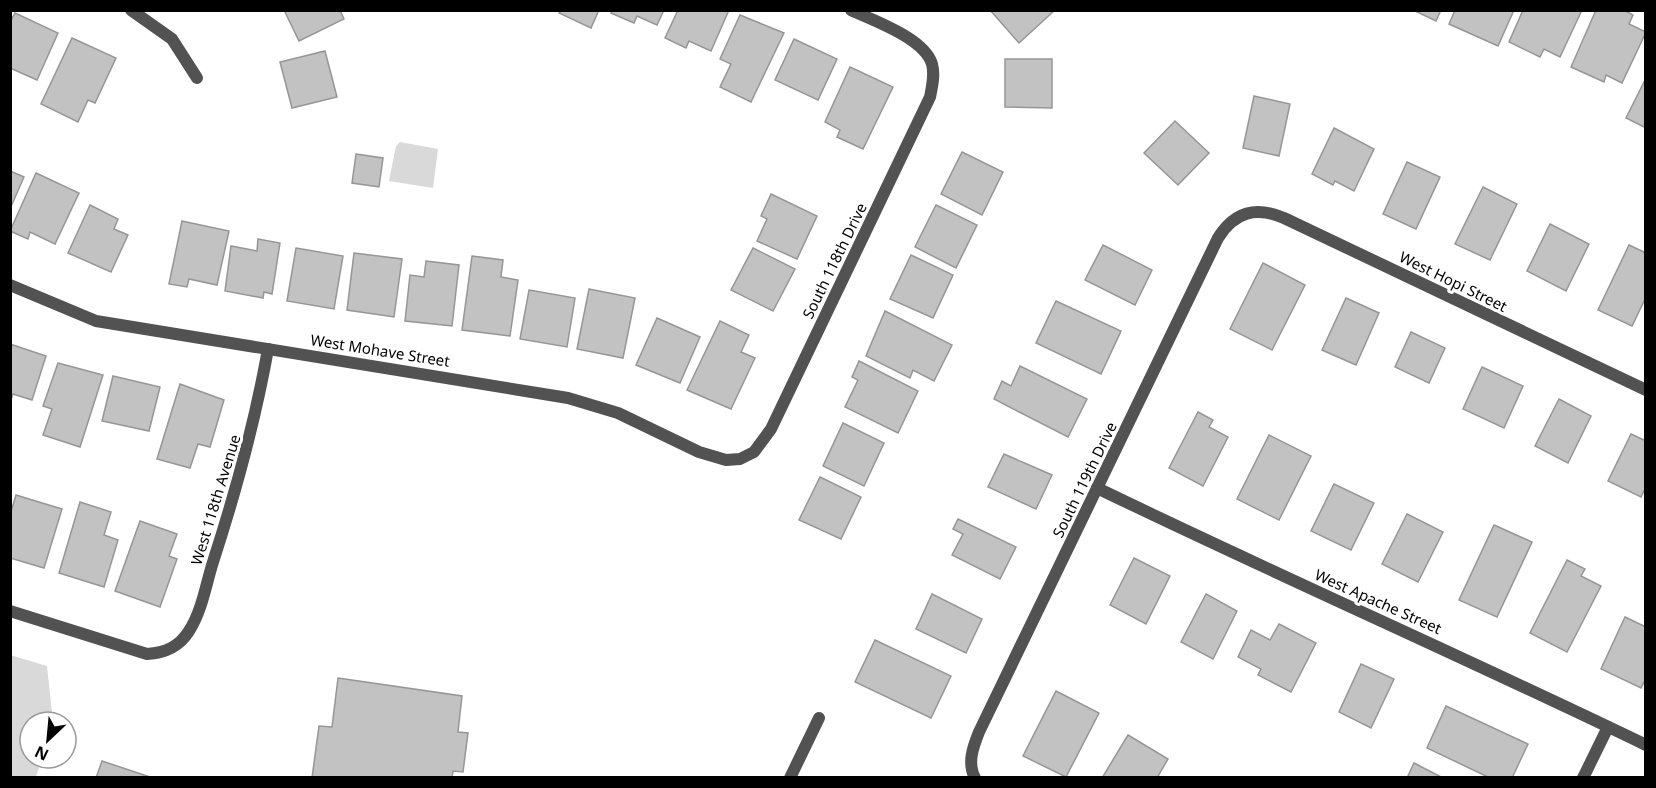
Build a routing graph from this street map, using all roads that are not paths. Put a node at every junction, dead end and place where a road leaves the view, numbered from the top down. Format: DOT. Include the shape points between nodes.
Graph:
graph roads {
  1 [pos="131,10"];
  2 [pos="851,10"];
  3 [pos="197,78"];
  4 [pos="1245,212"];
  5 [pos="10,285"];
  6 [pos="268,349"];
  7 [pos="1646,390"];
  8 [pos="740,459"];
  9 [pos="1097,488"];
  10 [pos="10,611"];
  11 [pos="819,718"];
  12 [pos="1608,727"];
  13 [pos="1646,745"];
  14 [pos="973,774"];
  15 [pos="790,777"];
  16 [pos="1583,777"];
  1 -- 3 [label="street" via="172,39"];
  2 -- 8 [label="street, South 118th Drive" via="921,49 932,63 933,81 923,114 771,429 754,452"];
  4 -- 7 [label="street, West Hopi Street" via="1266,212 1284,218"];
  4 -- 9 [label="street, South 119th Drive" via="1233,219 1218,238"];
  5 -- 6 [label="street, West Mohave Street" via="96,321"];
  6 -- 8 [label="street, West Mohave Street" via="552,394 618,413 712,457"];
  6 -- 10 [label="street, West 118th Avenue" via="248,449 195,620 181,642 154,653 135,651"];
  9 -- 12 [label="street, West Apache Street"];
  9 -- 14 [label="street, South 119th Drive" via="979,732 971,758"];
  11 -- 15 [label="street"];
  12 -- 13 [label="street, West Apache Street"];
  12 -- 16 [label="street"];
}
